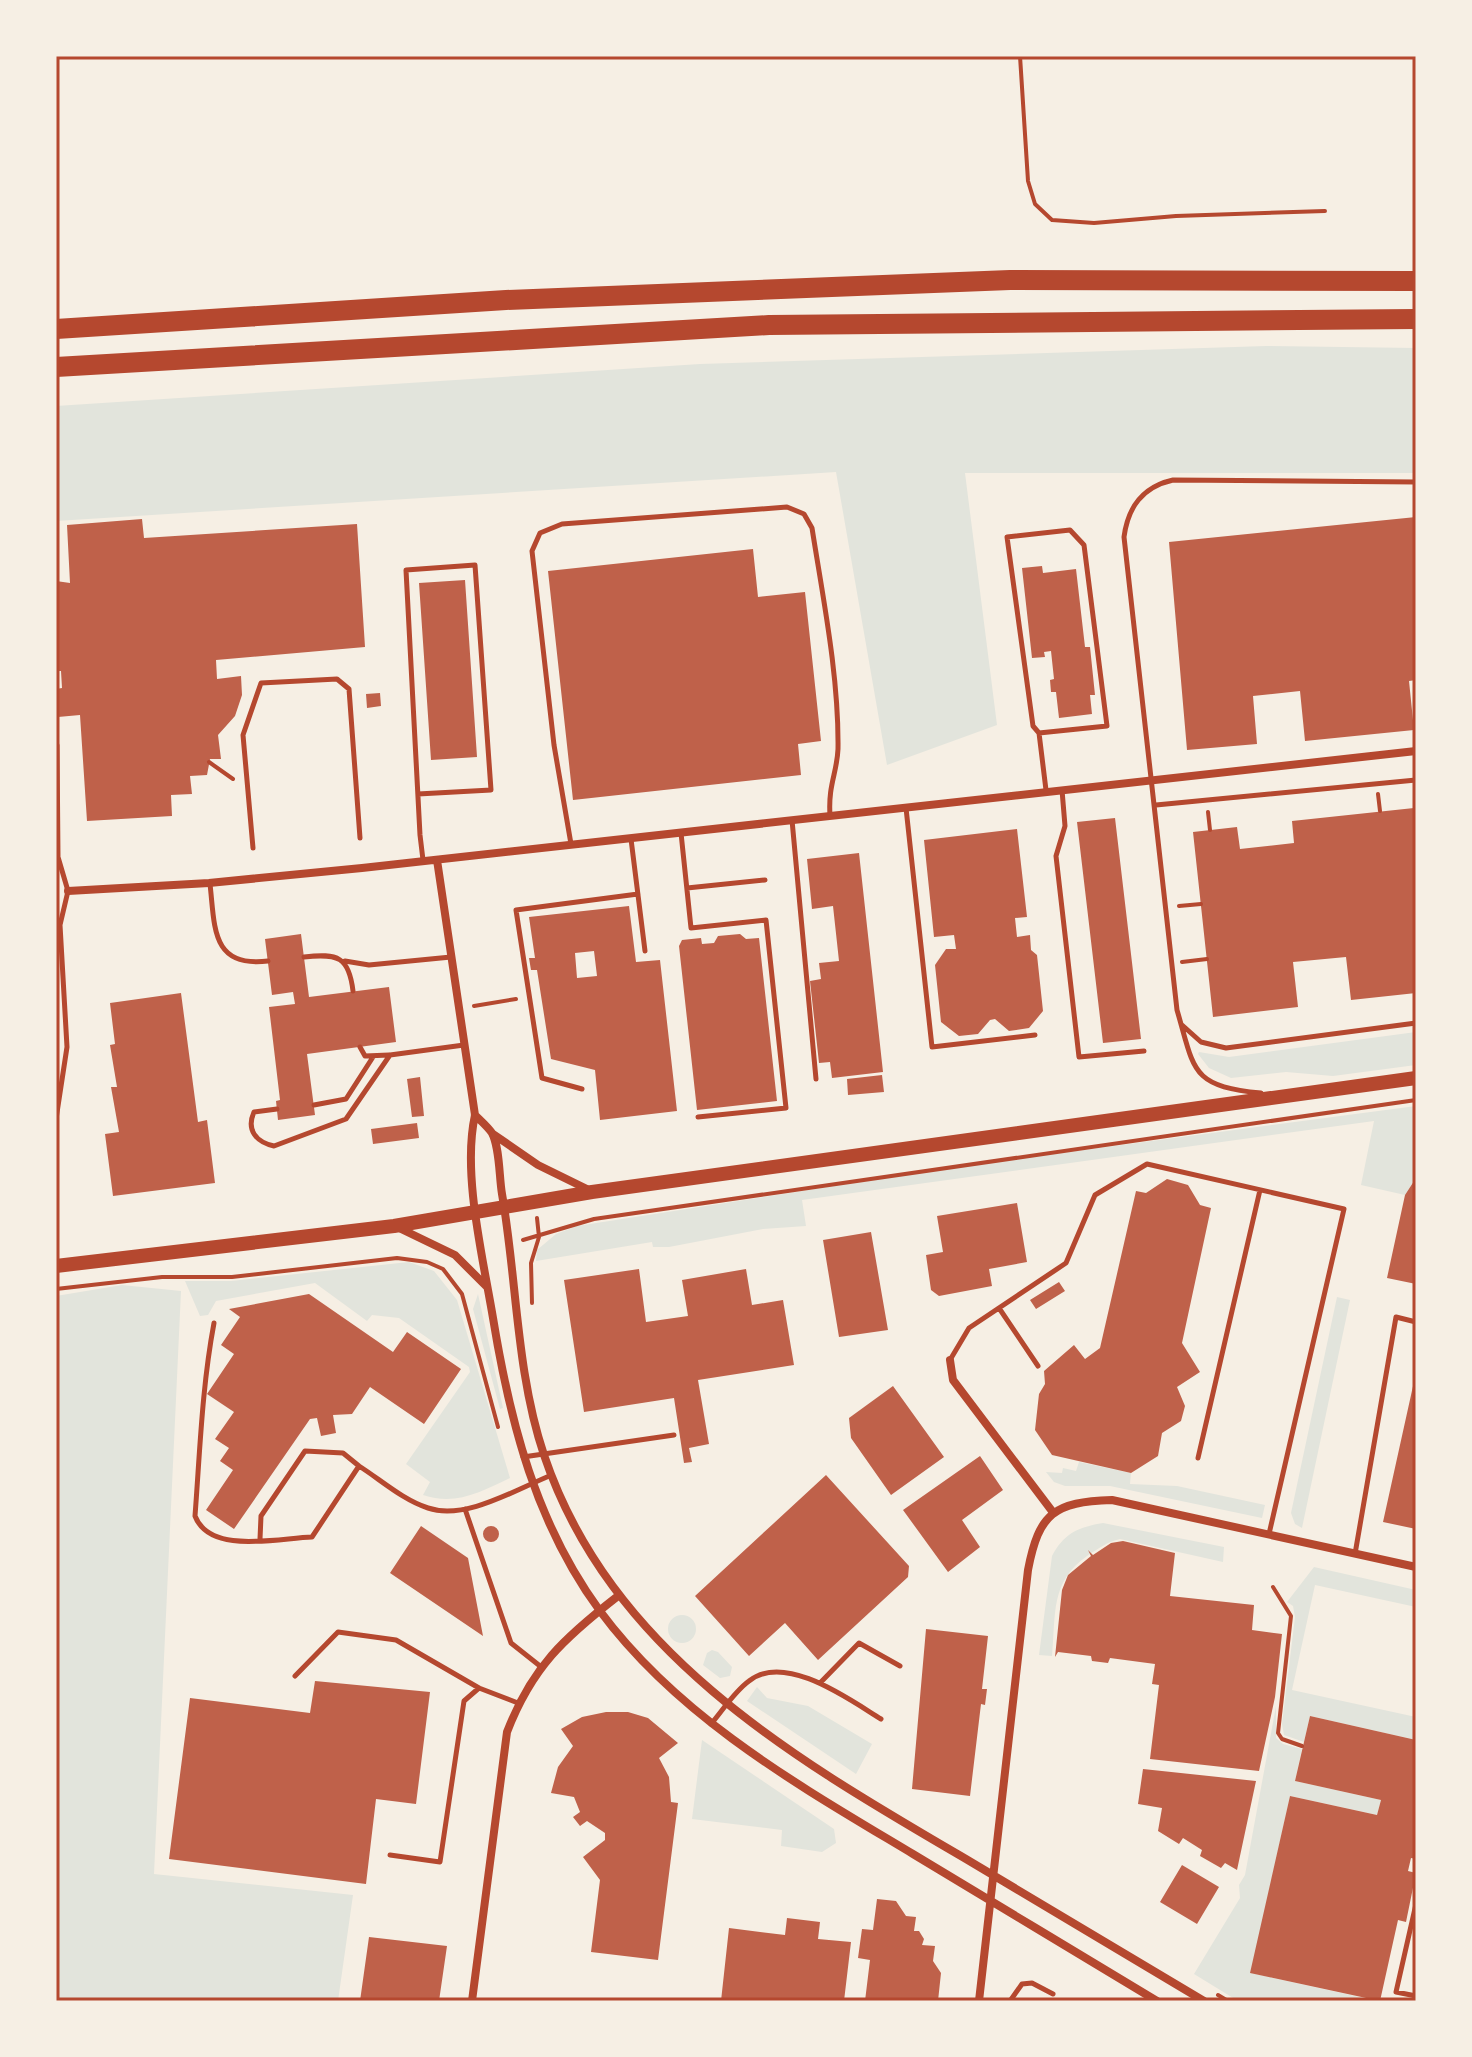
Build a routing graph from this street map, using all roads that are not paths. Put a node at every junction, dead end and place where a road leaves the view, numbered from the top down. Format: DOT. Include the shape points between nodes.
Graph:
graph roads {
  1 [pos="1416,281"];
  2 [pos="1416,319"];
  3 [pos="56,329"];
  4 [pos="56,367"];
  5 [pos="1416,482"];
  6 [pos="1039,733"];
  7 [pos="57,745"];
  8 [pos="1416,751"];
  9 [pos="1152,779"];
  10 [pos="1416,780"];
  11 [pos="1062,788"];
  12 [pos="1046,790"];
  13 [pos="418,794"];
  14 [pos="1156,805"];
  15 [pos="906,807"];
  16 [pos="830,815"];
  17 [pos="792,819"];
  18 [pos="681,832"];
  19 [pos="360,838"];
  20 [pos="631,838"];
  21 [pos="571,844"];
  22 [pos="253,848"];
  23 [pos="437,860"];
  24 [pos="423,861"];
  25 [pos="765,880"];
  26 [pos="209,883"];
  27 [pos="687,888"];
  28 [pos="68,891"];
  29 [pos="638,894"];
  30 [pos="645,951"];
  31 [pos="304,957"];
  32 [pos="451,957"];
  33 [pos="268,961"];
  34 [pos="345,961"];
  35 [pos="353,991"];
  36 [pos="1416,1023"];
  37 [pos="1181,1024"];
  38 [pos="1035,1035"];
  39 [pos="464,1045"];
  40 [pos="360,1047"];
  41 [pos="1144,1051"];
  42 [pos="390,1055"];
  43 [pos="373,1057"];
  44 [pos="1416,1078"];
  45 [pos="816,1079"];
  46 [pos="582,1089"];
  47 [pos="1285,1096"];
  48 [pos="314,1105"];
  49 [pos="277,1109"];
  50 [pos="475,1115"];
  51 [pos="698,1117"];
  52 [pos="56,1119"];
  53 [pos="493,1134"];
  54 [pos="1260,1190"];
  55 [pos="592,1192"];
  56 [pos="504,1206"];
  57 [pos="476,1211"];
  58 [pos="394,1226"];
  59 [pos="56,1266"];
  60 [pos="488,1288"];
  61 [pos="999,1308"];
  62 [pos="1416,1322"];
  63 [pos="214,1323"];
  64 [pos="950,1360"];
  65 [pos="1038,1366"];
  66 [pos="674,1435"];
  67 [pos="544,1454"];
  68 [pos="522,1457"];
  69 [pos="1198,1458"];
  70 [pos="359,1466"];
  71 [pos="552,1475"];
  72 [pos="532,1482"];
  73 [pos="464,1508"];
  74 [pos="1052,1511"];
  75 [pos="1269,1535"];
  76 [pos="260,1539"];
  77 [pos="1355,1554"];
  78 [pos="1416,1567"];
  79 [pos="618,1596"];
  80 [pos="599,1610"];
  81 [pos="540,1666"];
  82 [pos="900,1666"];
  83 [pos="295,1676"];
  84 [pos="820,1683"];
  85 [pos="479,1688"];
  86 [pos="518,1703"];
  87 [pos="727,1706"];
  88 [pos="881,1719"];
  89 [pos="711,1724"];
  90 [pos="390,1855"];
  91 [pos="993,1875"];
  92 [pos="990,1901"];
  93 [pos="1416,1904"];
  94 [pos="1053,1994"];
  95 [pos="1416,1996"];
  96 [pos="472,2001"];
  97 [pos="979,2001"];
  98 [pos="1010,2001"];
  99 [pos="1157,2001"];
  100 [pos="1204,2001"];
  1 -- 3 [label="highway" via="995,280 506,300"];
  2 -- 4 [label="highway" via="769,325"];
  5 -- 9 [label="lane" via="1173,480 1157,484 1132,506 1124,537"];
  6 -- 6 [label="lane" via="1033,726 1007,537 1070,530 1084,545 1107,726"];
  6 -- 12 [label="lane"];
  7 -- 28 [label="lane" via="58,857"];
  8 -- 9 [label="street"];
  9 -- 11 [label="street"];
  9 -- 14 [label="lane"];
  10 -- 14 [label="lane"];
  11 -- 12 [label="street"];
  11 -- 41 [label="lane" via="1065,826 1056,856 1079,1057"];
  12 -- 15 [label="street"];
  13 -- 13 [label="lane" via="406,570 475,565 491,790"];
  13 -- 24 [label="lane"];
  14 -- 37 [label="lane"];
  15 -- 16 [label="street"];
  15 -- 38 [label="lane" via="932,1047"];
  16 -- 17 [label="street"];
  16 -- 21 [label="lane" via="828,789 838,751 833,687 812,528 804,514 787,507 722,509 562,524 540,533 532,551"];
  17 -- 18 [label="street"];
  17 -- 45 [label="lane"];
  18 -- 20 [label="street"];
  18 -- 27 [label="lane"];
  19 -- 22 [label="lane" via="349,689 337,679 261,683 243,735"];
  20 -- 21 [label="street"];
  20 -- 29 [label="lane"];
  21 -- 23 [label="street"];
  23 -- 24 [label="street"];
  23 -- 32 [label="street"];
  24 -- 26 [label="street"];
  25 -- 27 [label="lane"];
  26 -- 28 [label="street"];
  26 -- 33 [label="lane" via="223,950 250,964"];
  27 -- 51 [label="lane" via="691,928 766,920 786,1108"];
  28 -- 52 [label="lane" via="60,925 67,1047"];
  29 -- 30 [label="lane"];
  29 -- 46 [label="lane" via="516,910 542,1078"];
  31 -- 34 [label="lane"];
  32 -- 34 [label="lane" via="369,965"];
  32 -- 39 [label="street"];
  34 -- 35 [label="lane"];
  36 -- 37 [label="lane" via="1226,1048 1201,1042"];
  37 -- 47 [label="lane" via="1200,1076 1236,1091"];
  39 -- 42 [label="lane"];
  39 -- 50 [label="street"];
  40 -- 43 [label="lane" via="365,1056"];
  42 -- 43 [label="lane"];
  42 -- 49 [label="lane" via="346,1119 274,1146 262,1143 249,1122 254,1112"];
  43 -- 48 [label="lane" via="346,1099"];
  44 -- 47 [label="street"];
  47 -- 55 [label="street"];
  50 -- 53 [label="street"];
  50 -- 57 [label="street" via="469,1143"];
  53 -- 55 [label="street" via="538,1165"];
  53 -- 56 [label="street"];
  54 -- 61 [label="lane" via="1147,1164 1095,1195 1066,1263"];
  54 -- 69 [label="lane"];
  54 -- 75 [label="lane" via="1344,1209"];
  55 -- 56 [label="street"];
  56 -- 57 [label="street"];
  56 -- 67 [label="street" via="526,1374"];
  57 -- 58 [label="street"];
  57 -- 60 [label="street"];
  58 -- 59 [label="street"];
  58 -- 60 [label="street" via="455,1255"];
  60 -- 68 [label="street"];
  61 -- 64 [label="lane" via="969,1328"];
  61 -- 65 [label="lane"];
  62 -- 77 [label="lane" via="1396,1317"];
  63 -- 76 [label="lane" via="201,1395 195,1516 199,1526 219,1539"];
  64 -- 74 [label="street" via="953,1380"];
  66 -- 67 [label="lane"];
  67 -- 68 [label="lane"];
  67 -- 71 [label="street"];
  68 -- 72 [label="street"];
  70 -- 73 [label="lane" via="418,1505 446,1511"];
  70 -- 76 [label="lane" via="312,1537"];
  70 -- 76 [label="lane" via="343,1453 305,1451 261,1516"];
  71 -- 72 [label="lane"];
  71 -- 79 [label="street" via="567,1512"];
  72 -- 73 [label="lane"];
  72 -- 80 [label="street" via="549,1524"];
  73 -- 81 [label="lane" via="511,1643"];
  74 -- 75 [label="street" via="1077,1501 1112,1500"];
  74 -- 91 [label="street" via="1034,1538 1028,1570"];
  75 -- 77 [label="street"];
  77 -- 78 [label="street"];
  79 -- 80 [label="street"];
  79 -- 87 [label="street" via="648,1632"];
  80 -- 81 [label="street"];
  80 -- 89 [label="street"];
  81 -- 86 [label="street"];
  82 -- 84 [label="lane" via="859,1643"];
  83 -- 85 [label="lane" via="338,1632 396,1640"];
  84 -- 87 [label="lane" via="793,1674 765,1673 750,1679"];
  84 -- 88 [label="lane"];
  85 -- 86 [label="lane"];
  85 -- 90 [label="lane" via="464,1701 440,1862"];
  86 -- 96 [label="street" via="507,1732"];
  87 -- 89 [label="lane"];
  87 -- 91 [label="street" via="877,1807"];
  89 -- 92 [label="street" via="829,1804"];
  91 -- 92 [label="street"];
  91 -- 100 [label="street"];
  92 -- 97 [label="street"];
  92 -- 99 [label="street"];
  93 -- 95 [label="lane" via="1396,1992"];
  94 -- 98 [label="lane" via="1032,1983 1022,1984"];
}
